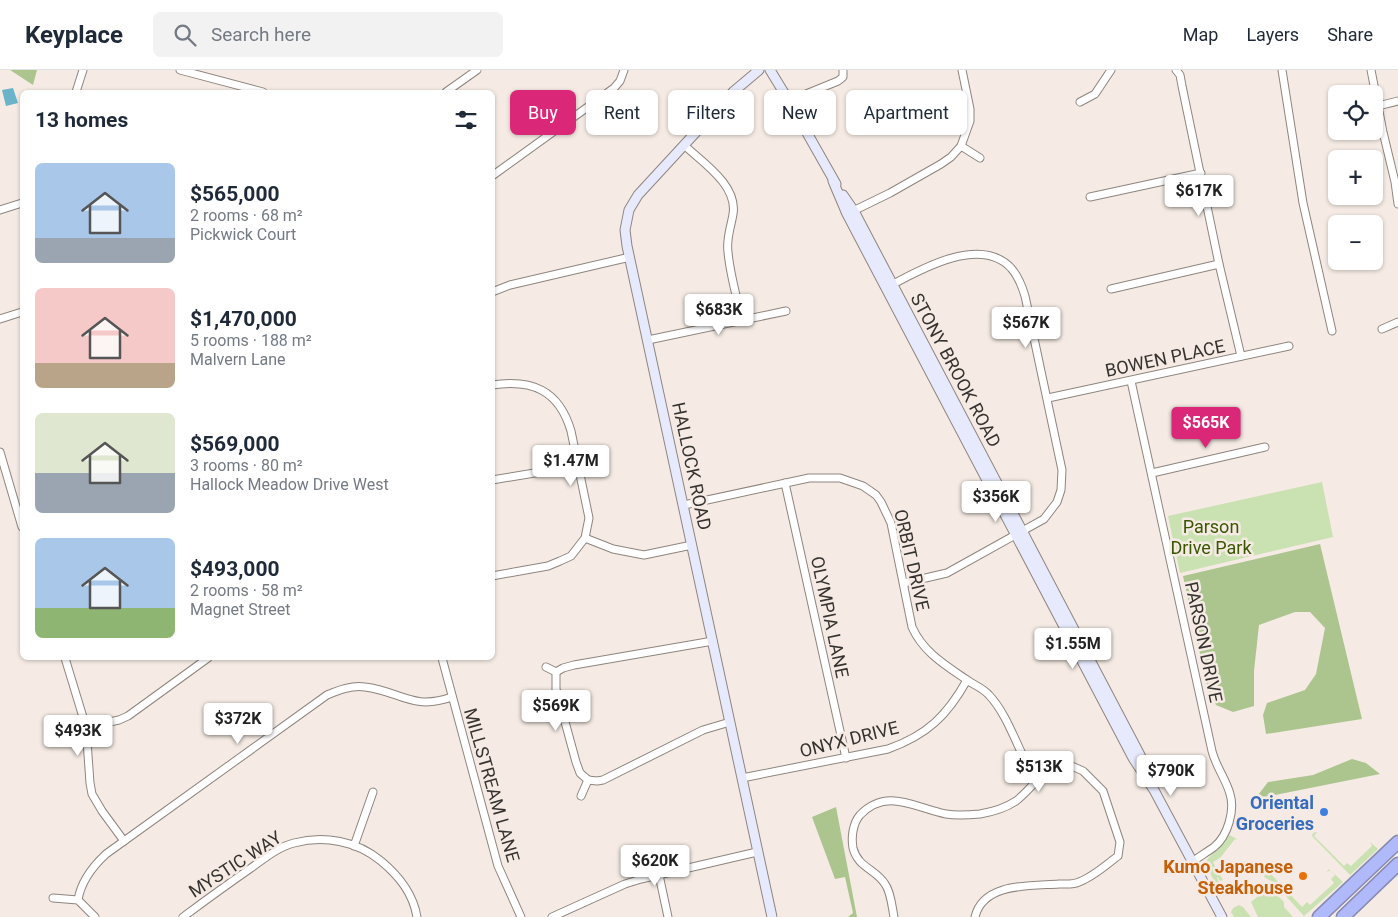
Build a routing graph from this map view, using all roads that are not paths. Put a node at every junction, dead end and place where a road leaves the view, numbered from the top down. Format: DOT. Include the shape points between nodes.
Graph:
graph roads {
  1 [pos="83,70"];
  2 [pos="180,70"];
  3 [pos="477,70"];
  4 [pos="624,70"];
  5 [pos="759,70"];
  6 [pos="770,70"];
  7 [pos="844,70"];
  8 [pos="962,70"];
  9 [pos="1111,70"];
  10 [pos="1176,70"];
  11 [pos="1282,70"];
  12 [pos="1371,70"];
  13 [pos="207,73"];
  14 [pos="1374,85"];
  15 [pos="77,90"];
  16 [pos="257,90"];
  17 [pos="449,90"];
  18 [pos="782,90"];
  19 [pos="816,90"];
  20 [pos="1398,101"];
  21 [pos="1080,102"];
  22 [pos="1383,105"];
  23 [pos="1383,128"];
  24 [pos="808,135"];
  25 [pos="684,146"];
  26 [pos="961,146"];
  27 [pos="980,158"];
  28 [pos="1201,173"];
  29 [pos="495,174"];
  30 [pos="1090,197"];
  31 [pos="1398,203"];
  32 [pos="20,204"];
  33 [pos="0,210"];
  34 [pos="850,213"];
  35 [pos="630,258"];
  36 [pos="1220,264"];
  37 [pos="889,286"];
  38 [pos="1110,289"];
  39 [pos="495,291"];
  40 [pos="786,311"];
  41 [pos="20,313"];
  42 [pos="0,319"];
  43 [pos="742,320"];
  44 [pos="1398,322"];
  45 [pos="1382,329"];
  46 [pos="1332,331"];
  47 [pos="648,340"];
  48 [pos="1289,346"];
  49 [pos="1241,356"];
  50 [pos="1131,381"];
  51 [pos="495,385"];
  52 [pos="1048,398"];
  53 [pos="1265,447"];
  54 [pos="0,452"];
  55 [pos="577,466"];
  56 [pos="1152,473"];
  57 [pos="495,480"];
  58 [pos="786,483"];
  59 [pos="684,505"];
  60 [pos="20,520"];
  61 [pos="1019,534"];
  62 [pos="584,538"];
  63 [pos="692,545"];
  64 [pos="495,575"];
  65 [pos="904,583"];
  66 [pos="713,640"];
  67 [pos="66,660"];
  68 [pos="205,660"];
  69 [pos="443,660"];
  70 [pos="546,667"];
  71 [pos="556,672"];
  72 [pos="967,680"];
  73 [pos="452,697"];
  74 [pos="730,722"];
  75 [pos="86,728"];
  76 [pos="846,758"];
  77 [pos="1024,758"];
  78 [pos="742,778"];
  79 [pos="588,780"];
  80 [pos="373,792"];
  81 [pos="581,796"];
  82 [pos="124,840"];
  83 [pos="1398,842"];
  84 [pos="354,846"];
  85 [pos="757,852"];
  86 [pos="1192,862"];
  87 [pos="1398,864"];
  88 [pos="659,875"];
  89 [pos="53,898"];
  90 [pos="78,900"];
  91 [pos="95,917"];
  92 [pos="183,917"];
  93 [pos="418,917"];
  94 [pos="521,917"];
  95 [pos="552,917"];
  96 [pos="668,917"];
  97 [pos="772,917"];
  98 [pos="894,917"];
  99 [pos="976,917"];
  100 [pos="1222,917"];
  101 [pos="1319,917"];
  102 [pos="1343,917"];
  1 -- 15 [label="street"];
  2 -- 13 [label="street"];
  3 -- 17 [label="street"];
  4 -- 29 [label="street" via="614,88"];
  5 -- 25 [label="main road, HALLOCK ROAD" via="743,82"];
  6 -- 18 [label="main road, STONY BROOK ROAD"];
  7 -- 19 [label="street" via="838,81"];
  8 -- 26 [label="street" via="970,121"];
  9 -- 21 [label="street" via="1095,94"];
  10 -- 28 [label="street" via="1180,75"];
  11 -- 46 [label="street" via="1303,203"];
  12 -- 14 [label="street"];
  13 -- 16 [label="street"];
  20 -- 22 [label="street"];
  23 -- 31 [label="street"];
  24 -- 34 [label="main road, STONY BROOK ROAD"];
  25 -- 35 [label="main road, HALLOCK ROAD" via="632,204 626,230"];
  25 -- 43 [label="street" via="721,180 732,200 727,251"];
  26 -- 27 [label="street"];
  26 -- 34 [label="street" via="941,164"];
  28 -- 30 [label="street"];
  28 -- 36 [label="street"];
  32 -- 33 [label="street"];
  34 -- 37 [label="main road, STONY BROOK ROAD"];
  35 -- 39 [label="street"];
  35 -- 47 [label="main road, HALLOCK ROAD"];
  36 -- 38 [label="street"];
  36 -- 49 [label="street"];
  37 -- 52 [label="street" via="934,263 962,257 978,255 1004,262 1016,274 1025,296"];
  37 -- 61 [label="main road, STONY BROOK ROAD"];
  40 -- 43 [label="street"];
  41 -- 42 [label="street"];
  43 -- 47 [label="street"];
  44 -- 45 [label="street"];
  47 -- 59 [label="main road, HALLOCK ROAD"];
  48 -- 49 [label="street, BOWEN PLACE"];
  49 -- 50 [label="street, BOWEN PLACE"];
  50 -- 52 [label="street, BOWEN PLACE"];
  50 -- 56 [label="street, PARSON DRIVE"];
  51 -- 55 [label="street" via="528,384 556,402 567,418"];
  52 -- 61 [label="street" via="1061,462 1061,490 1057,502 1044,519"];
  53 -- 56 [label="street"];
  54 -- 60 [label="street"];
  55 -- 57 [label="street"];
  55 -- 62 [label="street" via="589,518"];
  56 -- 86 [label="street, PARSON DRIVE" via="1212,751 1231,794 1232,805 1222,839"];
  58 -- 59 [label="street, ORBIT DRIVE"];
  58 -- 65 [label="street, ORBIT DRIVE" via="809,478 840,478 876,495 891,523"];
  58 -- 76 [label="street, OLYMPIA LANE"];
  59 -- 63 [label="main road, HALLOCK ROAD"];
  61 -- 65 [label="street" via="946,572"];
  61 -- 86 [label="main road, STONY BROOK ROAD" via="1140,755 1154,790"];
  62 -- 63 [label="street" via="613,549 644,555"];
  62 -- 64 [label="street" via="571,556 560,562"];
  63 -- 66 [label="main road, HALLOCK ROAD"];
  65 -- 72 [label="street, ORBIT DRIVE" via="912,628 918,640"];
  66 -- 71 [label="street" via="574,665"];
  66 -- 74 [label="main road, HALLOCK ROAD"];
  67 -- 75 [label="street"];
  68 -- 75 [label="street" via="128,716"];
  69 -- 73 [label="street, MILLSTREAM LANE"];
  70 -- 71 [label="street"];
  71 -- 79 [label="street" via="556,689 576,762"];
  72 -- 76 [label="street, ONYX DRIVE" via="947,711 917,736 888,749"];
  72 -- 77 [label="street, ORBIT DRIVE" via="993,700"];
  73 -- 82 [label="street" via="420,702 364,687 337,690 318,700"];
  73 -- 94 [label="street, MILLSTREAM LANE" via="498,866"];
  74 -- 78 [label="main road, HALLOCK ROAD"];
  74 -- 79 [label="street" via="703,730 603,780"];
  75 -- 82 [label="street" via="92,794"];
  76 -- 78 [label="street, ONYX DRIVE"];
  78 -- 85 [label="main road, HALLOCK ROAD"];
  79 -- 81 [label="street"];
  80 -- 84 [label="street"];
  82 -- 90 [label="street" via="90,870"];
  83 -- 101 [label="highway"];
  84 -- 92 [label="street, MYSTIC WAY" via="334,840 293,843 264,858"];
  84 -- 93 [label="street, MYSTIC WAY" via="375,856 395,874 412,897"];
  85 -- 88 [label="street"];
  85 -- 97 [label="main road, HALLOCK ROAD"];
  86 -- 100 [label="main road, STONY BROOK ROAD"];
  87 -- 102 [label="highway"];
  88 -- 95 [label="street" via="625,884"];
  88 -- 96 [label="street"];
  89 -- 90 [label="street"];
  90 -- 91 [label="street"];
  98 -- 99 [label="street" via="887,885 862,865 853,847 854,826 868,807 889,801 947,814 982,814 1016,800 1059,763 1083,771 1103,791 1120,842 1118,856 1078,883 1016,887 985,897"];
}
